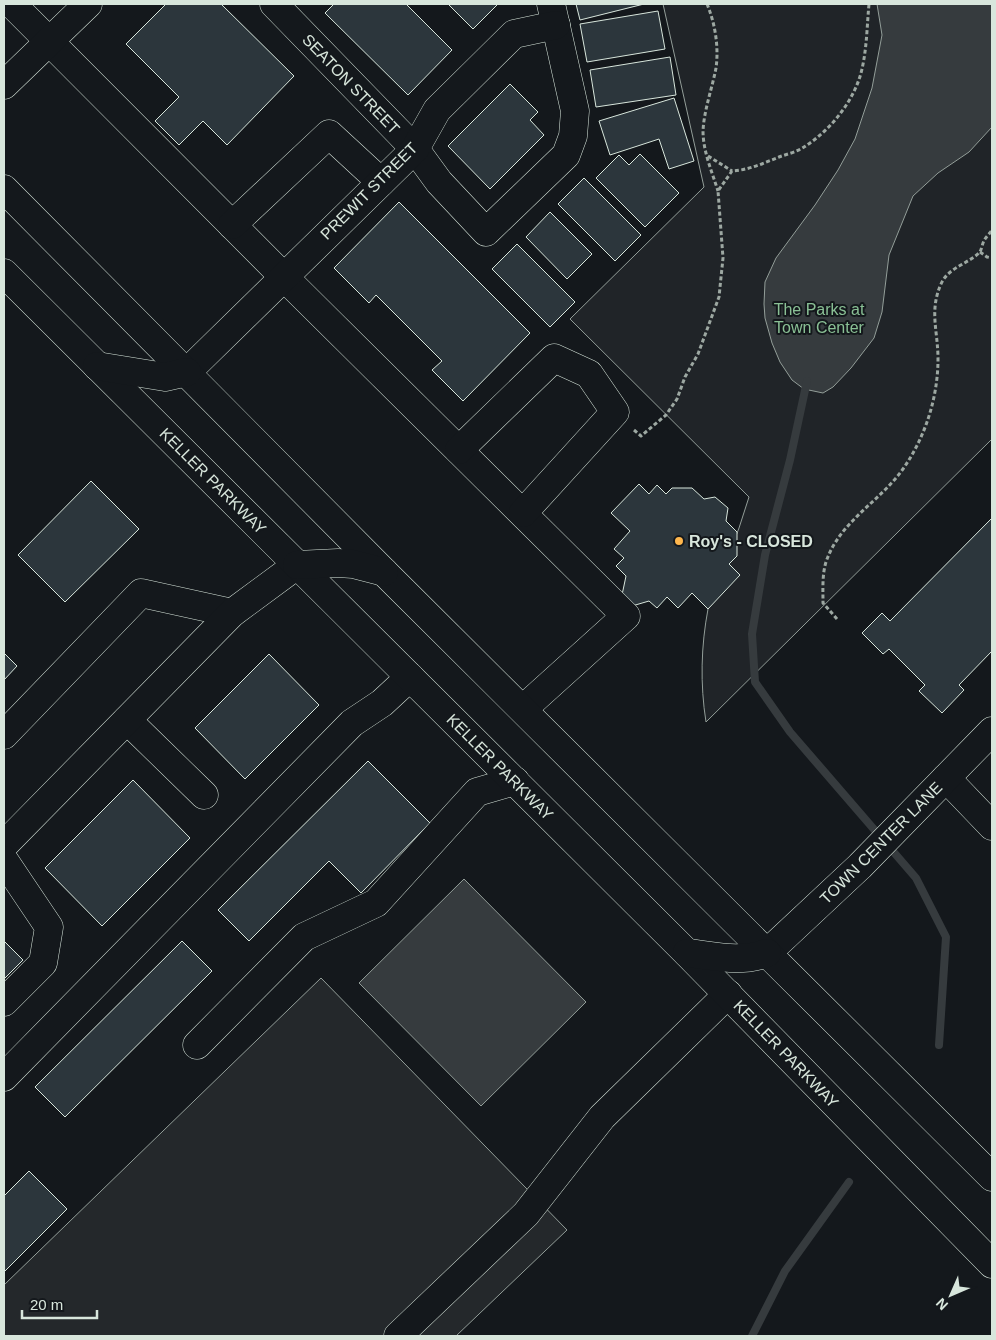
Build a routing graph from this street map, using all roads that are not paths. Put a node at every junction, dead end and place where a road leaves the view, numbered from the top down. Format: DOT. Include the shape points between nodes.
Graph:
graph roads {
  1 [pos="12,4"];
  2 [pos="88,4"];
  3 [pos="274,4"];
  4 [pos="553,15"];
  5 [pos="50,41"];
  6 [pos="4,85"];
  7 [pos="415,149"];
  8 [pos="381,182"];
  9 [pos="4,189"];
  10 [pos="232,225"];
  11 [pos="4,273"];
  12 [pos="284,277"];
  13 [pos="97,366"];
  14 [pos="187,372"];
  15 [pos="459,450"];
  16 [pos="523,513"];
  17 [pos="297,565"];
  18 [pos="384,572"];
  19 [pos="232,613"];
  20 [pos="410,677"];
  21 [pos="523,709"];
  22 [pos="127,720"];
  23 [pos="992,732"];
  24 [pos="4,735"];
  25 [pos="946,778"];
  26 [pos="515,781"];
  27 [pos="204,796"];
  28 [pos="992,826"];
  29 [pos="4,845"];
  30 [pos="4,860"];
  31 [pos="686,953"];
  32 [pos="767,953"];
  33 [pos="728,994"];
  34 [pos="4,1002"];
  35 [pos="197,1045"];
  36 [pos="4,1077"];
  37 [pos="992,1177"];
  38 [pos="992,1264"];
  39 [pos="398,1336"];
  1 -- 5 [label="main road"];
  2 -- 5 [label="main road"];
  3 -- 7 [label="main road, SEATON STREET"];
  4 -- 7 [label="main road, PREWIT STREET" via="514,34 437,110"];
  4 -- 7 [label="main road, SEATON STREET" via="575,111 573,136 566,155 486,232 439,182"];
  5 -- 6 [label="main road"];
  5 -- 10 [label="main road"];
  7 -- 8 [label="main road, PREWIT STREET"];
  8 -- 10 [label="main road" via="329,134"];
  8 -- 12 [label="main road, PREWIT STREET"];
  9 -- 14 [label="main road"];
  10 -- 12 [label="main road"];
  11 -- 13 [label="main road, KELLER PARKWAY"];
  12 -- 14 [label="main road, PREWIT STREET"];
  12 -- 15 [label="main road"];
  13 -- 14 [label="main road" via="165,377"];
  13 -- 17 [label="main road, KELLER PARKWAY"];
  14 -- 18 [label="main road"];
  15 -- 16 [label="main road"];
  15 -- 16 [label="main road" via="554,358 589,374 615,412"];
  16 -- 21 [label="main road" via="626,616"];
  17 -- 18 [label="main road" via="353,564"];
  17 -- 19 [label="main road"];
  17 -- 20 [label="main road, KELLER PARKWAY"];
  18 -- 21 [label="main road"];
  19 -- 22 [label="main road"];
  19 -- 24 [label="main road" via="141,593"];
  20 -- 26 [label="main road, KELLER PARKWAY"];
  20 -- 36 [label="main road" via="382,703 352,723"];
  21 -- 32 [label="main road"];
  22 -- 27 [label="main road"];
  22 -- 29 [label="main road"];
  23 -- 25 [label="main road, TOWN CENTER LANE"];
  25 -- 28 [label="main road"];
  25 -- 32 [label="main road, TOWN CENTER LANE" via="860,866"];
  26 -- 31 [label="main road, KELLER PARKWAY"];
  26 -- 35 [label="main road" via="477,792 376,903 304,937"];
  30 -- 34 [label="main road" via="49,927 44,962"];
  31 -- 32 [label="main road" via="740,959"];
  31 -- 33 [label="main road, KELLER PARKWAY"];
  32 -- 37 [label="main road"];
  33 -- 38 [label="main road, KELLER PARKWAY"];
  33 -- 39 [label="main road" via="602,1117 526,1214"];
}
